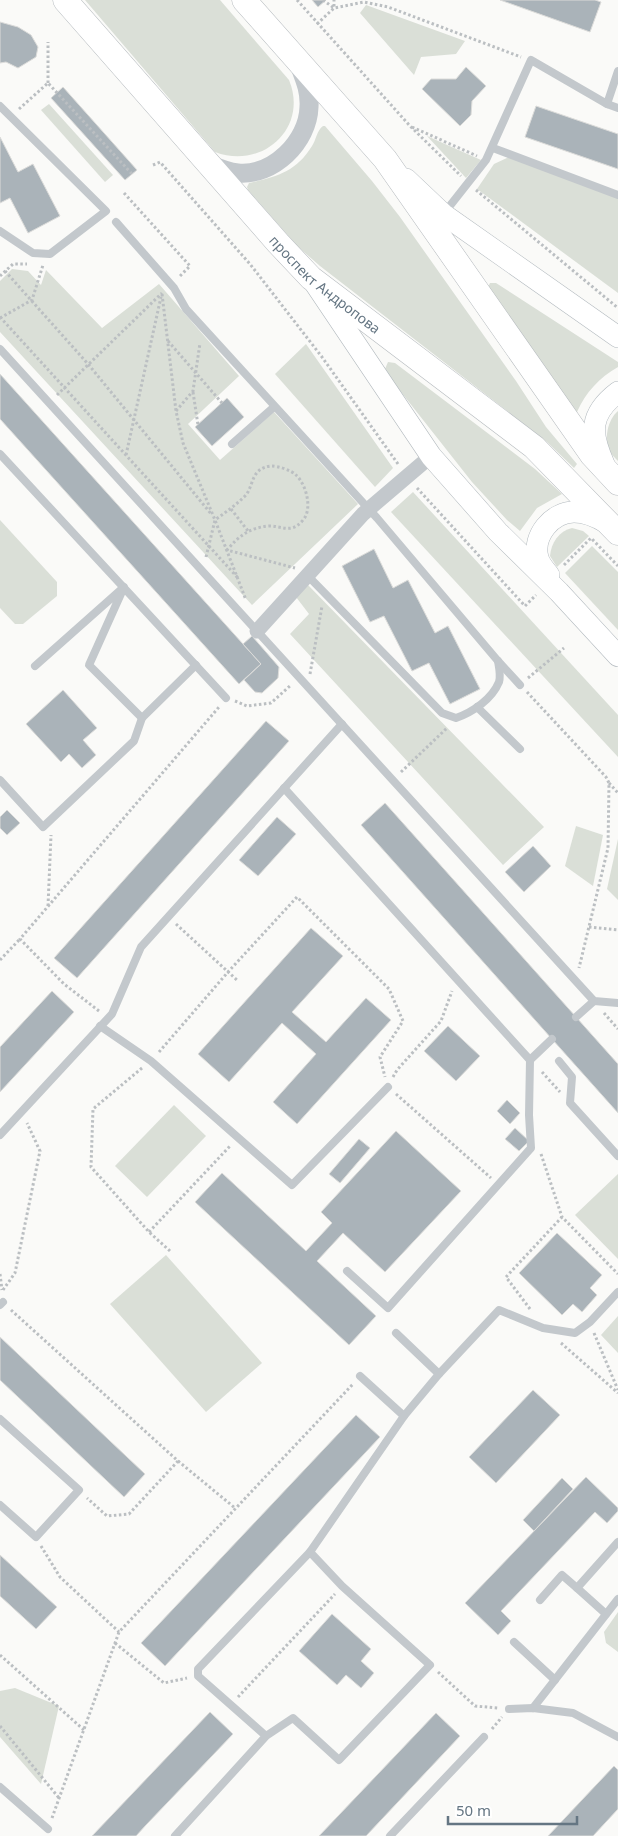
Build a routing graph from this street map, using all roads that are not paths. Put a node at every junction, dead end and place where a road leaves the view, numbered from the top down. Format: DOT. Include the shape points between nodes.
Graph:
graph roads {
  1 [pos="65,0"];
  2 [pos="244,0"];
  3 [pos="300,64"];
  4 [pos="618,71"];
  5 [pos="608,104"];
  6 [pos="0,106"];
  7 [pos="618,108"];
  8 [pos="493,148"];
  9 [pos="386,159"];
  10 [pos="208,163"];
  11 [pos="618,195"];
  12 [pos="443,214"];
  13 [pos="116,222"];
  14 [pos="0,231"];
  15 [pos="312,278"];
  16 [pos="618,337"];
  17 [pos="0,349"];
  18 [pos="618,392"];
  19 [pos="274,406"];
  20 [pos="232,444"];
  21 [pos="0,454"];
  22 [pos="431,456"];
  23 [pos="612,477"];
  24 [pos="369,509"];
  25 [pos="614,529"];
  26 [pos="307,576"];
  27 [pos="124,587"];
  28 [pos="549,592"];
  29 [pos="257,631"];
  30 [pos="618,656"];
  31 [pos="498,661"];
  32 [pos="196,665"];
  33 [pos="35,666"];
  34 [pos="520,684"];
  35 [pos="226,698"];
  36 [pos="477,707"];
  37 [pos="142,718"];
  38 [pos="342,724"];
  39 [pos="520,749"];
  40 [pos="0,780"];
  41 [pos="284,788"];
  42 [pos="594,1002"];
  43 [pos="618,1003"];
  44 [pos="576,1017"];
  45 [pos="100,1026"];
  46 [pos="552,1039"];
  47 [pos="530,1060"];
  48 [pos="559,1061"];
  49 [pos="388,1087"];
  50 [pos="0,1134"];
  51 [pos="618,1156"];
  52 [pos="346,1271"];
  53 [pos="618,1292"];
  54 [pos="396,1333"];
  55 [pos="439,1374"];
  56 [pos="360,1376"];
  57 [pos="404,1416"];
  58 [pos="0,1419"];
  59 [pos="0,1505"];
  60 [pos="618,1542"];
  61 [pos="310,1552"];
  62 [pos="577,1588"];
  63 [pos="618,1599"];
  64 [pos="540,1600"];
  65 [pos="606,1614"];
  66 [pos="514,1642"];
  67 [pos="555,1680"];
  68 [pos="533,1708"];
  69 [pos="509,1709"];
  70 [pos="266,1736"];
  71 [pos="484,1737"];
  72 [pos="618,1737"];
  73 [pos="0,1787"];
  74 [pos="48,1830"];
  75 [pos="175,1836"];
  76 [pos="390,1836"];
  1 -- 10 [label="main road, проспект Андропова"];
  2 -- 3 [label="main road"];
  3 -- 9 [label="main road"];
  3 -- 10 [label="street" via="308,89 309,112 301,135 290,151 266,168 247,173 222,170"];
  4 -- 5 [label="lane"];
  5 -- 7 [label="lane"];
  5 -- 8 [label="lane" via="531,60"];
  6 -- 14 [label="lane" via="106,211 50,254 33,253"];
  8 -- 11 [label="lane"];
  8 -- 12 [label="lane" via="469,184"];
  9 -- 12 [label="main road"];
  9 -- 23 [label="main road" via="592,455"];
  10 -- 15 [label="main road, проспект Андропова"];
  12 -- 16 [label="main road"];
  13 -- 19 [label="lane" via="171,285 186,309"];
  15 -- 22 [label="main road"];
  15 -- 25 [label="main road, проспект Андропова" via="534,447"];
  17 -- 29 [label="lane"];
  18 -- 23 [label="main road" via="601,409 594,432 596,445"];
  19 -- 20 [label="lane"];
  19 -- 24 [label="lane"];
  21 -- 27 [label="lane"];
  22 -- 24 [label="street"];
  22 -- 28 [label="main road"];
  24 -- 26 [label="street"];
  24 -- 31 [label="lane"];
  25 -- 28 [label="main road" via="587,513 573,512 557,517 545,527 538,544 538,559"];
  26 -- 29 [label="street"];
  26 -- 36 [label="lane" via="442,713 456,718"];
  27 -- 32 [label="lane"];
  27 -- 33 [label="lane"];
  27 -- 37 [label="lane" via="89,665"];
  28 -- 30 [label="main road"];
  29 -- 38 [label="lane"];
  31 -- 34 [label="lane"];
  31 -- 36 [label="lane" via="500,680"];
  32 -- 35 [label="lane"];
  32 -- 37 [label="lane"];
  36 -- 39 [label="lane"];
  37 -- 40 [label="lane" via="134,741 43,828"];
  38 -- 41 [label="lane"];
  38 -- 42 [label="lane"];
  41 -- 45 [label="lane" via="141,947 112,1014"];
  41 -- 47 [label="lane"];
  42 -- 43 [label="lane"];
  42 -- 44 [label="lane"];
  45 -- 49 [label="lane" via="150,1061 292,1185"];
  45 -- 50 [label="lane"];
  46 -- 47 [label="lane"];
  47 -- 52 [label="lane" via="531,1148 388,1308"];
  48 -- 51 [label="lane" via="572,1077 570,1103"];
  53 -- 55 [label="lane" via="575,1333 543,1328 499,1310"];
  54 -- 55 [label="lane"];
  55 -- 57 [label="lane"];
  56 -- 57 [label="lane"];
  57 -- 61 [label="lane"];
  58 -- 59 [label="lane" via="79,1490 36,1537"];
  60 -- 62 [label="lane"];
  61 -- 70 [label="lane" via="198,1669 198,1676"];
  61 -- 70 [label="lane" via="342,1586 430,1666 339,1760 292,1718"];
  62 -- 64 [label="lane" via="562,1575"];
  62 -- 65 [label="lane"];
  63 -- 65 [label="lane"];
  65 -- 67 [label="lane"];
  66 -- 67 [label="lane"];
  67 -- 68 [label="lane"];
  68 -- 69 [label="lane"];
  68 -- 72 [label="lane" via="573,1713"];
  70 -- 75 [label="lane"];
  71 -- 76 [label="lane"];
  73 -- 74 [label="lane"];
}
